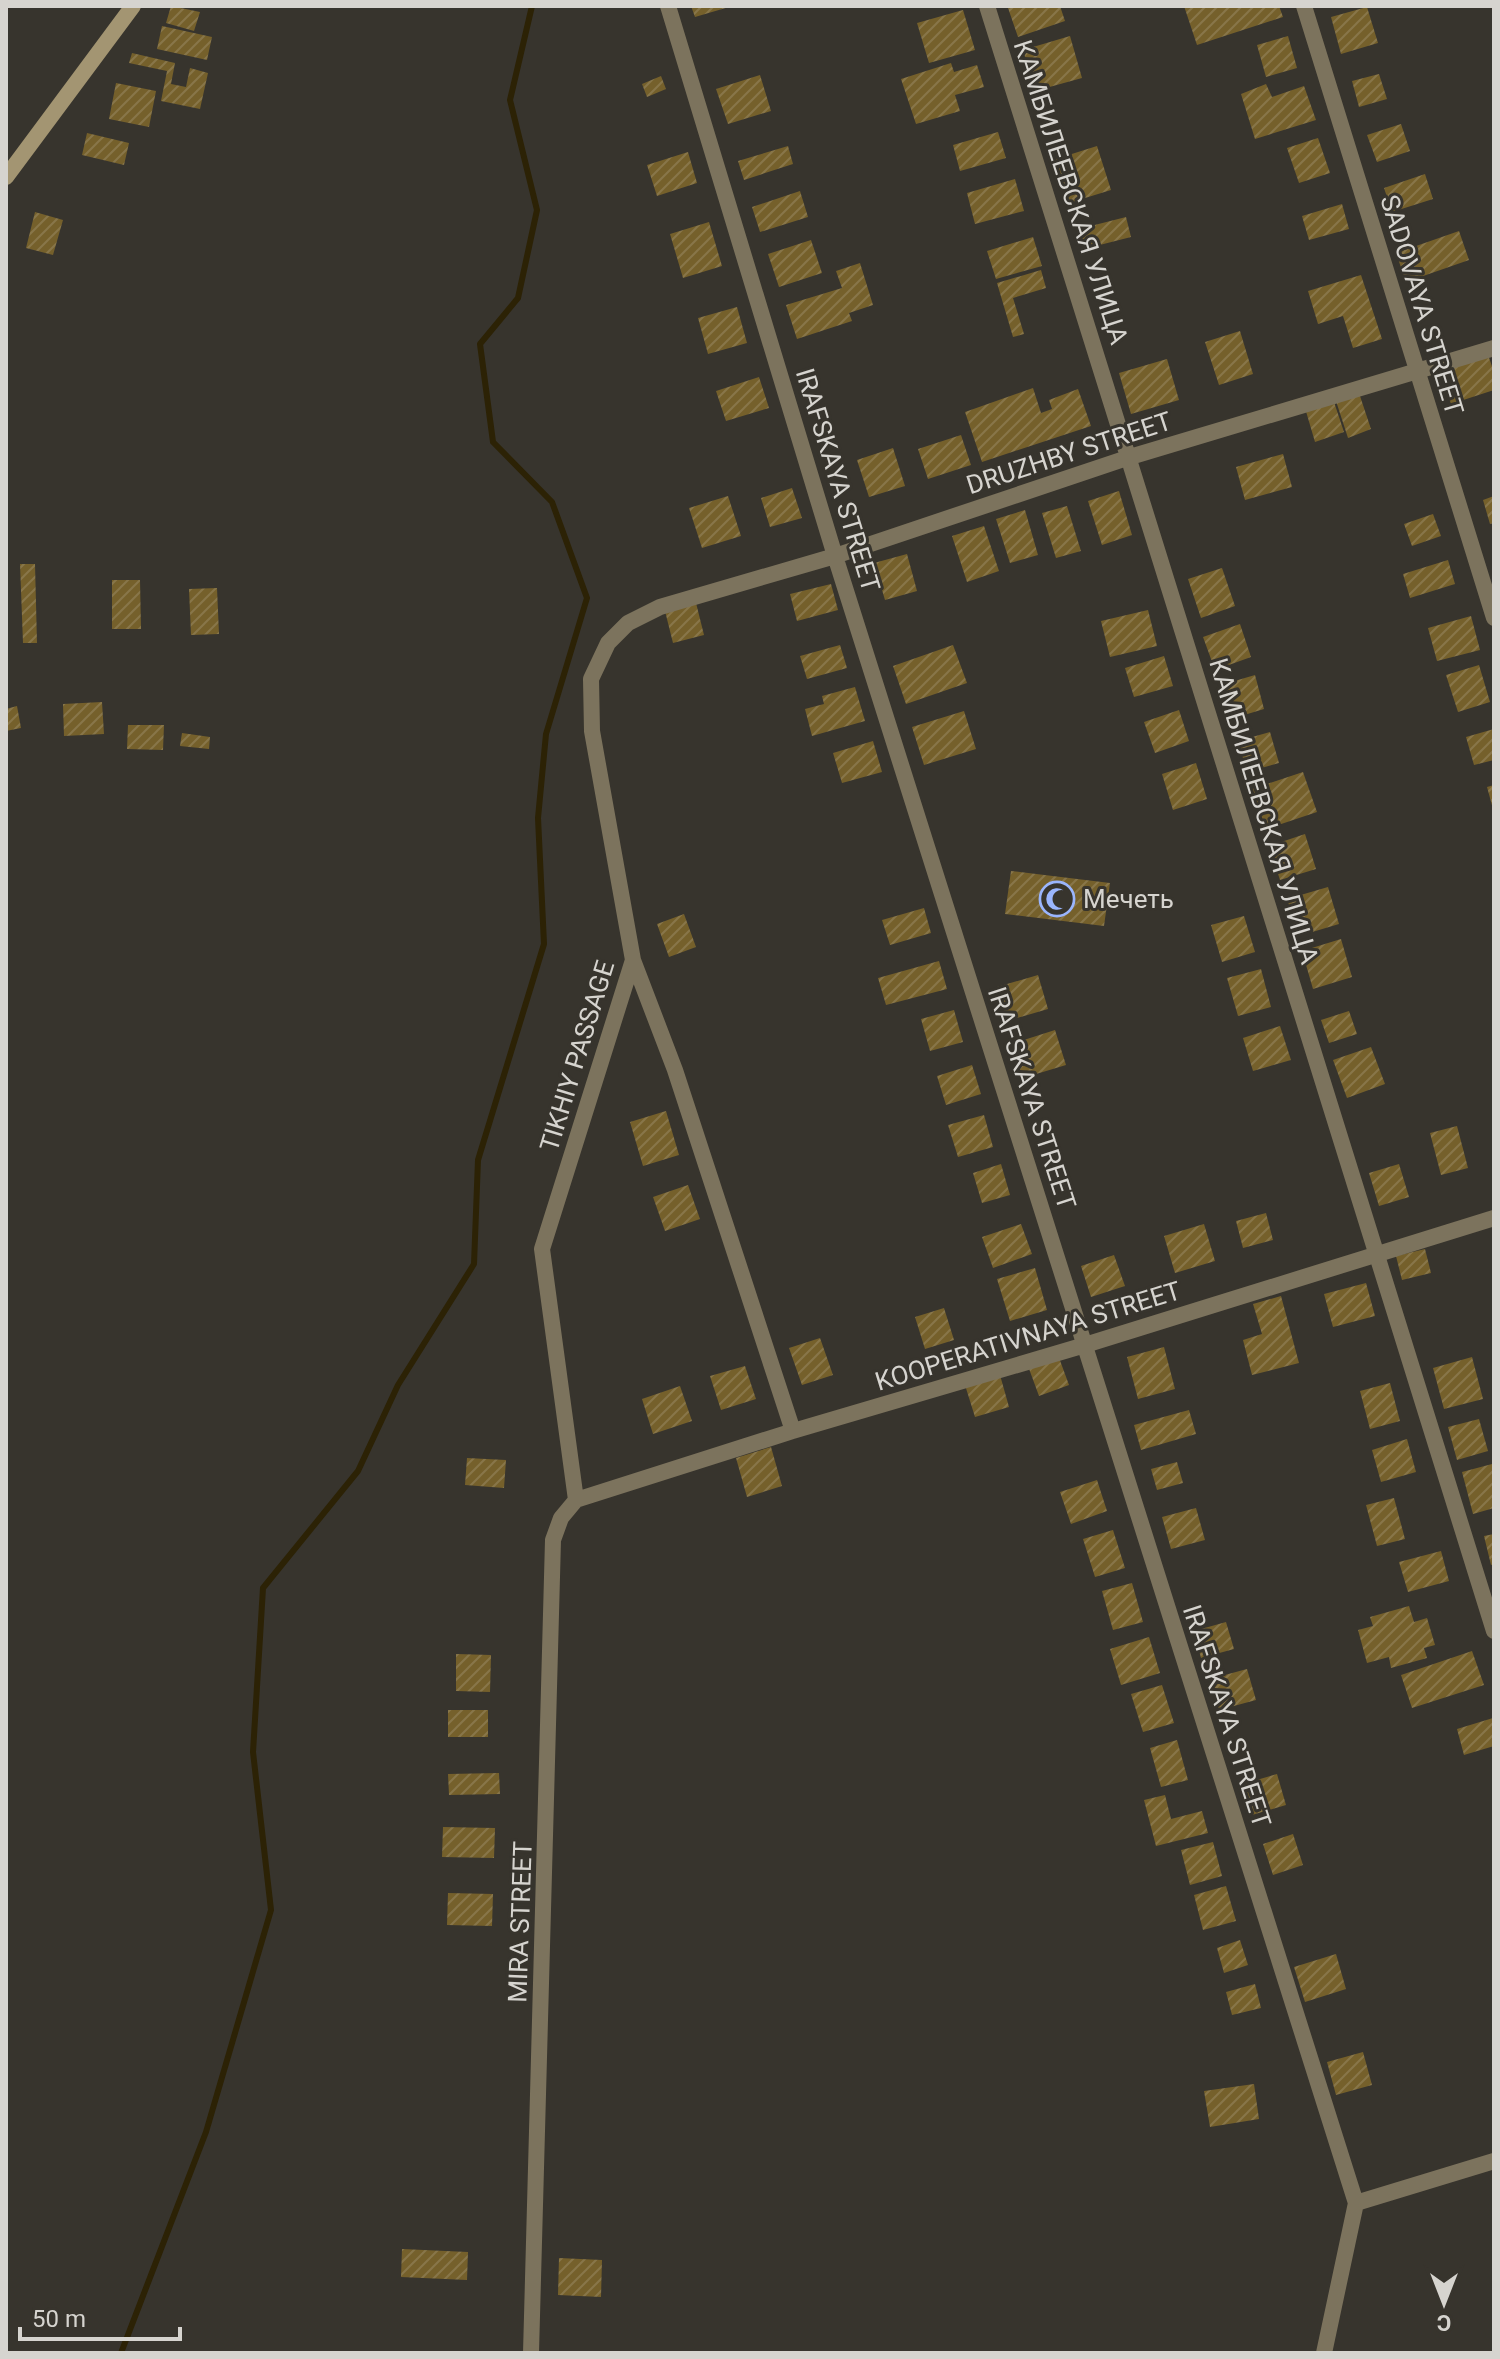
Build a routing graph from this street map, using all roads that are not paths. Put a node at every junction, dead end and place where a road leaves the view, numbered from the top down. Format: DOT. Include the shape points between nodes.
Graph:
graph roads {
  1 [pos="133,6"];
  2 [pos="668,6"];
  3 [pos="987,6"];
  4 [pos="1304,6"];
  5 [pos="6,177"];
  6 [pos="1494,348"];
  7 [pos="1418,372"];
  8 [pos="1130,457"];
  9 [pos="835,556"];
  10 [pos="660,607"];
  11 [pos="1494,618"];
  12 [pos="633,960"];
  13 [pos="1494,1218"];
  14 [pos="1374,1255"];
  15 [pos="1085,1345"];
  16 [pos="793,1431"];
  17 [pos="576,1500"];
  18 [pos="1494,1631"];
  19 [pos="1494,2161"];
  20 [pos="1356,2203"];
  21 [pos="531,2353"];
  22 [pos="1324,2353"];
  1 -- 5 [label="main road"];
  2 -- 9 [label="street, IRAFSKAYA STREET"];
  3 -- 8 [label="street, КАМБИЛЕЕВСКАЯ УЛИЦА"];
  4 -- 7 [label="street, SADOVAYA STREET"];
  6 -- 7 [label="street, DRUZHBY STREET"];
  7 -- 8 [label="street, DRUZHBY STREET"];
  7 -- 11 [label="street, SADOVAYA STREET"];
  8 -- 9 [label="street, DRUZHBY STREET"];
  8 -- 14 [label="street, КАМБИЛЕЕВСКАЯ УЛИЦА"];
  9 -- 10 [label="street, DRUZHBY STREET"];
  9 -- 15 [label="street, IRAFSKAYA STREET"];
  10 -- 12 [label="street, TIKHIY PASSAGE" via="628,623 608,643 591,679 592,731"];
  12 -- 16 [label="street" via="675,1070"];
  12 -- 17 [label="street, TIKHIY PASSAGE" via="542,1249"];
  13 -- 14 [label="street, KOOPERATIVNAYA STREET"];
  14 -- 15 [label="street, KOOPERATIVNAYA STREET"];
  14 -- 18 [label="street, КАМБИЛЕЕВСКАЯ УЛИЦА"];
  15 -- 16 [label="street, KOOPERATIVNAYA STREET"];
  15 -- 20 [label="street, IRAFSKAYA STREET"];
  16 -- 17 [label="street, KOOPERATIVNAYA STREET"];
  17 -- 21 [label="street, MIRA STREET" via="561,1518 553,1540"];
  19 -- 20 [label="street"];
  20 -- 22 [label="street"];
}
